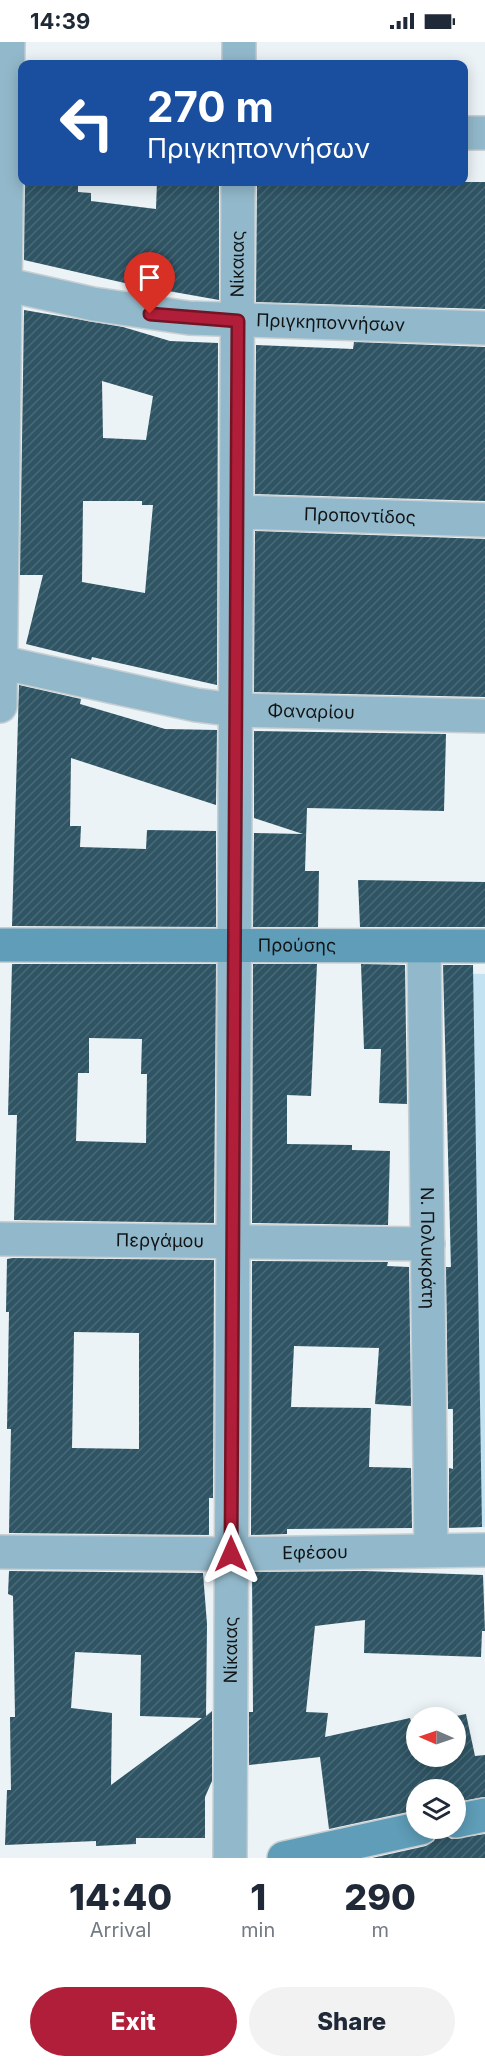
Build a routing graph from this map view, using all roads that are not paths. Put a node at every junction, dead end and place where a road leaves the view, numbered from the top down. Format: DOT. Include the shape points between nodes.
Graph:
graph roads {
  1 [pos="8,42"];
  2 [pos="239,42"];
  3 [pos="239,60"];
  4 [pos="468,133"];
  5 [pos="485,133"];
  6 [pos="238,186"];
  7 [pos="3,283"];
  8 [pos="238,321"];
  9 [pos="485,328"];
  10 [pos="236,512"];
  11 [pos="485,520"];
  12 [pos="0,662"];
  13 [pos="0,706"];
  14 [pos="236,711"];
  15 [pos="485,716"];
  16 [pos="0,945"];
  17 [pos="235,946"];
  18 [pos="424,946"];
  19 [pos="485,946"];
  20 [pos="0,1239"];
  21 [pos="233,1243"];
  22 [pos="428,1244"];
  23 [pos="431,1550"];
  24 [pos="485,1550"];
  25 [pos="0,1552"];
  26 [pos="231,1554"];
  27 [pos="485,1815"];
  28 [pos="466,1819"];
  29 [pos="406,1831"];
  30 [pos="230,1858"];
  31 [pos="284,1858"];
  1 -- 7 [label="street"];
  2 -- 3 [label="street"];
  4 -- 5 [label="street"];
  6 -- 8 [label="street, Νίκαιας"];
  7 -- 8 [label="street, Πριγκηποννήσων" via="134,311"];
  7 -- 12 [label="street"];
  8 -- 9 [label="street, Πριγκηποννήσων"];
  8 -- 10 [label="street, Νίκαιας"];
  10 -- 11 [label="street, Προποντίδος"];
  10 -- 14 [label="street, Νίκαιας"];
  12 -- 13 [label="street"];
  12 -- 14 [label="street, Φαναρίου"];
  14 -- 15 [label="street, Φαναρίου"];
  14 -- 17 [label="street, Νίκαιας"];
  16 -- 17 [label="street, Προύσης"];
  17 -- 18 [label="street, Προύσης"];
  17 -- 21 [label="street, Νίκαιας"];
  18 -- 19 [label="street, Προύσης"];
  18 -- 22 [label="street, Ν. Πολυκράτη"];
  20 -- 21 [label="street, Περγάμου"];
  21 -- 22 [label="street, Περγάμου"];
  21 -- 26 [label="street, Νίκαιας"];
  22 -- 23 [label="street, Ν. Πολυκράτη"];
  23 -- 24 [label="street, Εφέσου"];
  23 -- 26 [label="street, Εφέσου"];
  25 -- 26 [label="street, Εφέσου"];
  26 -- 30 [label="street, Νίκαιας"];
  27 -- 28 [label="street"];
  29 -- 31 [label="street"];
}
